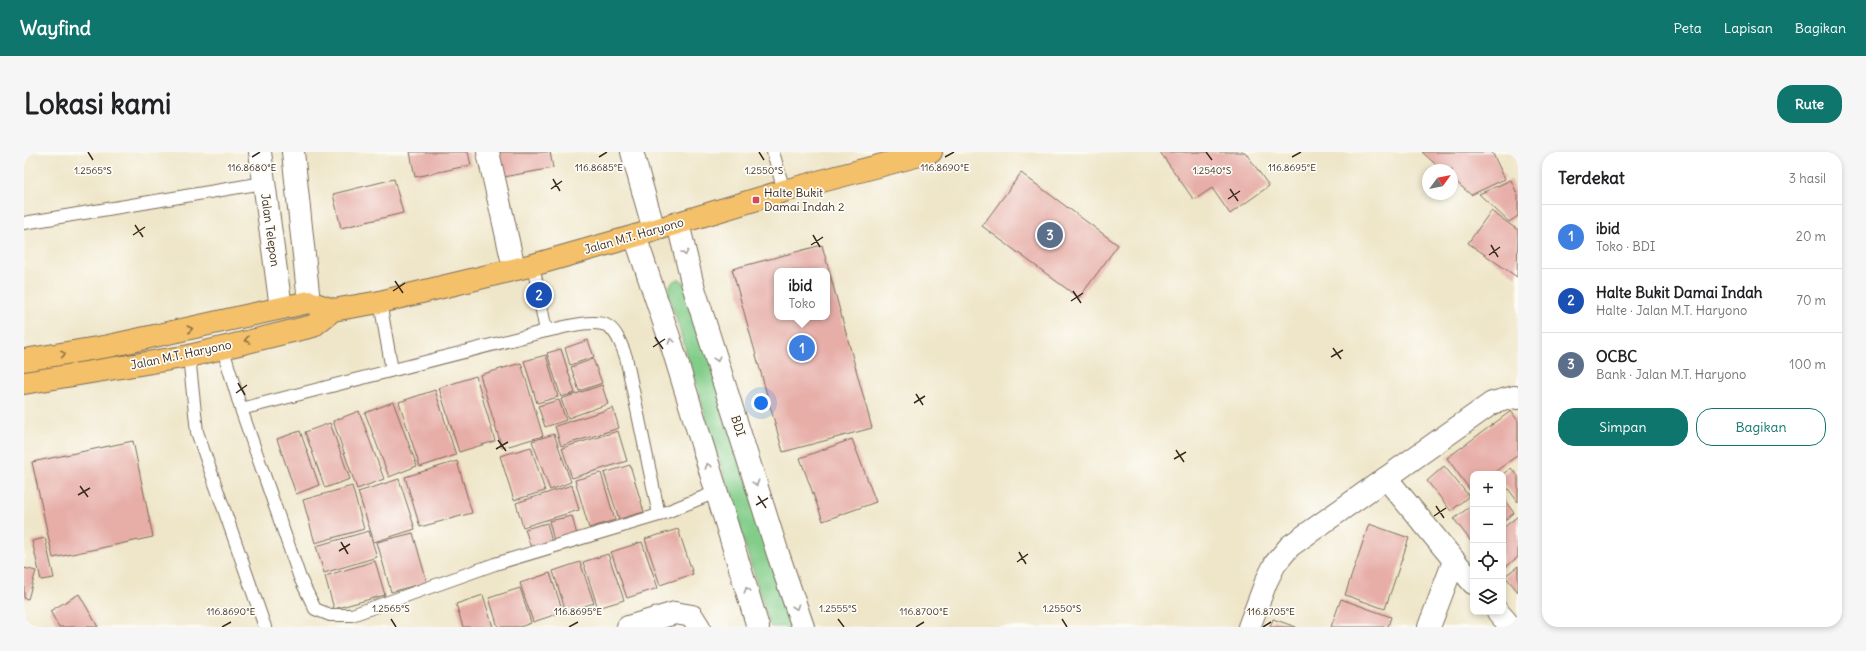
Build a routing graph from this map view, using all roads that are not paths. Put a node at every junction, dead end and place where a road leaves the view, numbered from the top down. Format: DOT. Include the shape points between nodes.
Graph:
graph roads {
  1 [pos="260,152"];
  2 [pos="293,152"];
  3 [pos="488,152"];
  4 [pos="632,152"];
  5 [pos="773,152"];
  6 [pos="932,152"];
  7 [pos="263,182"];
  8 [pos="784,191"];
  9 [pos="24,223"];
  10 [pos="678,223"];
  11 [pos="645,234"];
  12 [pos="524,266"];
  13 [pos="309,302"];
  14 [pos="380,302"];
  15 [pos="281,308"];
  16 [pos="333,310"];
  17 [pos="313,326"];
  18 [pos="285,331"];
  19 [pos="546,331"];
  20 [pos="222,346"];
  21 [pos="189,356"];
  22 [pos="24,360"];
  23 [pos="392,370"];
  24 [pos="24,383"];
  25 [pos="1518,398"];
  26 [pos="241,409"];
  27 [pos="1386,478"];
  28 [pos="716,492"];
  29 [pos="659,515"];
  30 [pos="1454,561"];
  31 [pos="1470,580"];
  32 [pos="1501,615"];
  33 [pos="260,625"];
  34 [pos="628,627"];
  35 [pos="699,627"];
  36 [pos="758,627"];
  37 [pos="803,627"];
  38 [pos="1249,627"];
  39 [pos="1429,627"];
  40 [pos="1511,627"];
  1 -- 7 [label="street, Jalan Telepon"];
  2 -- 13 [label="street"];
  3 -- 12 [label="street"];
  4 -- 11 [label="street"];
  5 -- 8 [label="lane"];
  6 -- 8 [label="main road, Jalan M.T. Haryono"];
  7 -- 9 [label="lane"];
  7 -- 15 [label="street, Jalan Telepon"];
  8 -- 10 [label="main road, Jalan M.T. Haryono"];
  10 -- 11 [label="main road, Jalan M.T. Haryono"];
  10 -- 37 [label="street, BDI, one-way" via="692,282"];
  11 -- 12 [label="main road, Jalan M.T. Haryono"];
  28 -- 11 [label="street, one-way" via="672,346"];
  12 -- 14 [label="main road, Jalan M.T. Haryono"];
  12 -- 19 [label="lane"];
  13 -- 15 [label="main road, Jalan M.T. Haryono"];
  13 -- 16 [label="main road, Jalan M.T. Haryono"];
  13 -- 17 [label="main road"];
  14 -- 16 [label="main road, Jalan M.T. Haryono"];
  14 -- 23 [label="lane"];
  15 -- 18 [label="main road"];
  22 -- 15 [label="main road, Jalan M.T. Haryono, one-way" via="109,346"];
  16 -- 17 [label="main road, Jalan M.T. Haryono"];
  17 -- 18 [label="main road, Jalan M.T. Haryono"];
  18 -- 20 [label="main road, Jalan M.T. Haryono, one-way"];
  19 -- 23 [label="lane"];
  19 -- 29 [label="lane" via="589,323 606,326 618,338 626,357"];
  20 -- 21 [label="main road, Jalan M.T. Haryono"];
  20 -- 26 [label="lane"];
  21 -- 24 [label="main road, Jalan M.T. Haryono"];
  21 -- 33 [label="lane" via="197,432"];
  23 -- 26 [label="lane"];
  25 -- 27 [label="street" via="1492,403"];
  26 -- 29 [label="lane" via="300,578 314,609 330,615 352,615 495,564"];
  27 -- 30 [label="street"];
  27 -- 38 [label="street" via="1290,546 1266,582"];
  28 -- 29 [label="lane"];
  36 -- 28 [label="street, one-way"];
  30 -- 31 [label="street"];
  30 -- 39 [label="street"];
  32 -- 40 [label="street"];
  34 -- 35 [label="street" via="675,613 692,616"];
}
